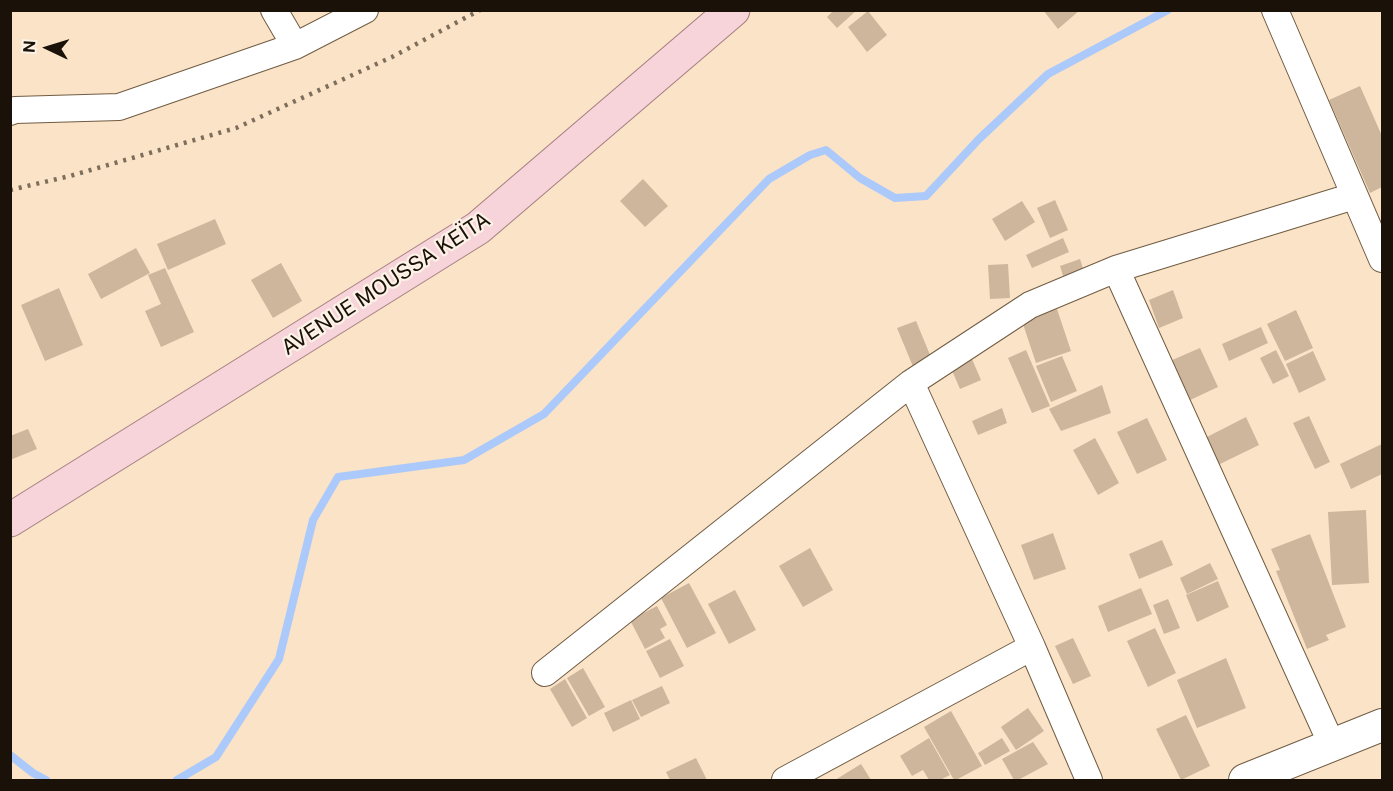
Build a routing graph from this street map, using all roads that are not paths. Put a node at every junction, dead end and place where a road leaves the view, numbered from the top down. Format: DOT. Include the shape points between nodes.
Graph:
graph roads {
  1 [pos="274,10"];
  2 [pos="365,10"];
  3 [pos="734,10"];
  4 [pos="1276,13"];
  5 [pos="295,46"];
  6 [pos="10,112"];
  7 [pos="1354,196"];
  8 [pos="1383,259"];
  9 [pos="1116,269"];
  10 [pos="911,383"];
  11 [pos="10,519"];
  12 [pos="1032,647"];
  13 [pos="544,673"];
  14 [pos="1383,725"];
  15 [pos="1332,745"];
  16 [pos="785,780"];
  17 [pos="1089,780"];
  18 [pos="1245,780"];
  1 -- 5 [label="street"];
  2 -- 5 [label="street"];
  3 -- 11 [label="main road, AVENUE MOUSSA KEÏTA" via="478,228"];
  4 -- 7 [label="street"];
  5 -- 6 [label="street" via="118,107"];
  7 -- 8 [label="street"];
  7 -- 9 [label="street"];
  9 -- 10 [label="street" via="1030,305"];
  9 -- 15 [label="street"];
  10 -- 12 [label="street"];
  10 -- 13 [label="street"];
  12 -- 16 [label="street"];
  12 -- 17 [label="street"];
  14 -- 15 [label="street"];
  15 -- 18 [label="street"];
}
